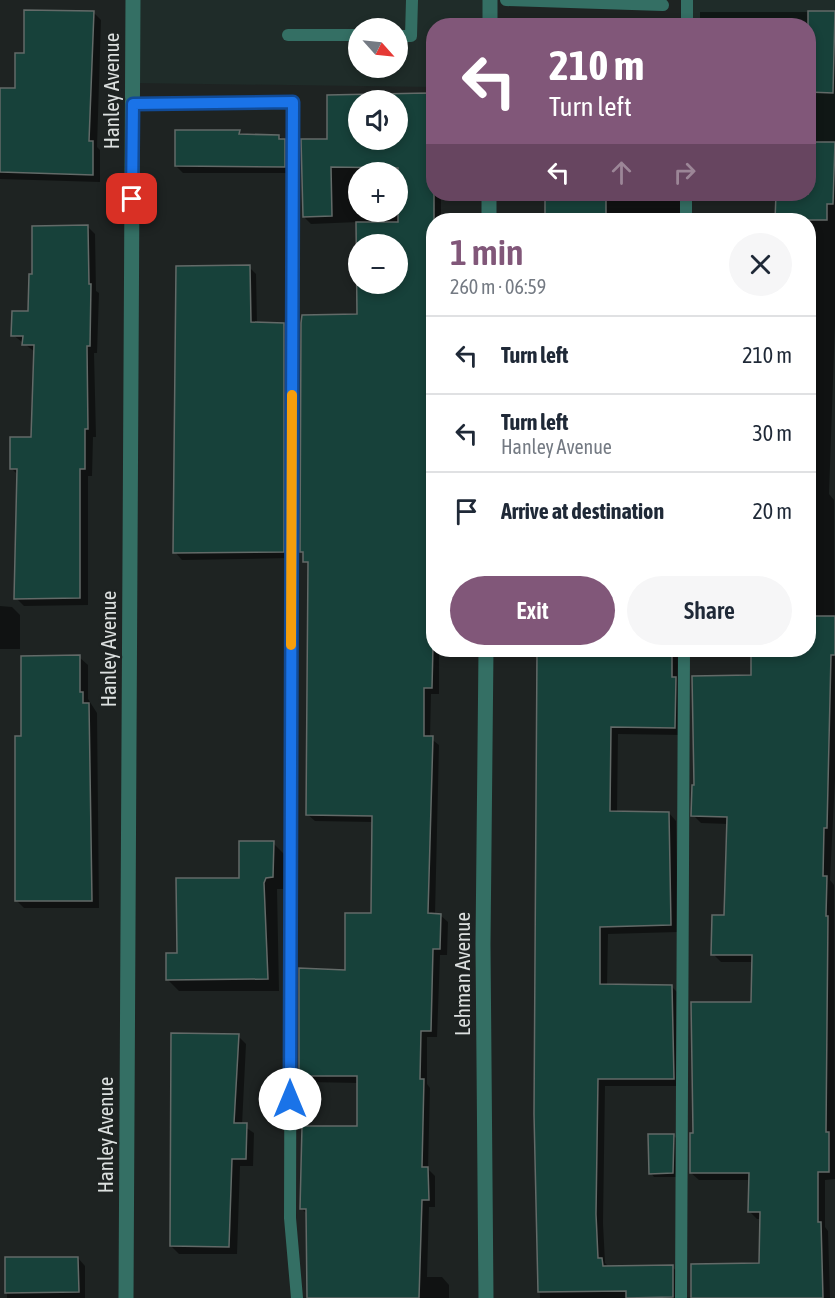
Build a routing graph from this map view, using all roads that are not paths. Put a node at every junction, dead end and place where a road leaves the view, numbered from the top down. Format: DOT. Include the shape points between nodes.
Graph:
graph roads {
  1 [pos="134,0"];
  2 [pos="412,0"];
  3 [pos="490,0"];
  4 [pos="506,0"];
  5 [pos="687,0"];
  6 [pos="663,5"];
  7 [pos="490,18"];
  8 [pos="687,18"];
  9 [pos="288,35"];
  10 [pos="348,35"];
  11 [pos="408,36"];
  12 [pos="133,104"];
  13 [pos="486,657"];
  14 [pos="684,657"];
  15 [pos="126,1298"];
  16 [pos="297,1298"];
  17 [pos="486,1298"];
  18 [pos="681,1298"];
  1 -- 12 [label="street, Hanley Avenue"];
  2 -- 11 [label="lane"];
  3 -- 7 [label="street"];
  4 -- 6 [label="lane"];
  5 -- 8 [label="lane"];
  9 -- 10 [label="lane"];
  12 -- 15 [label="street, Hanley Avenue"];
  12 -- 16 [label="lane" via="293,102 290,1218"];
  13 -- 17 [label="street, Lehman Avenue"];
  14 -- 18 [label="lane"];
}
